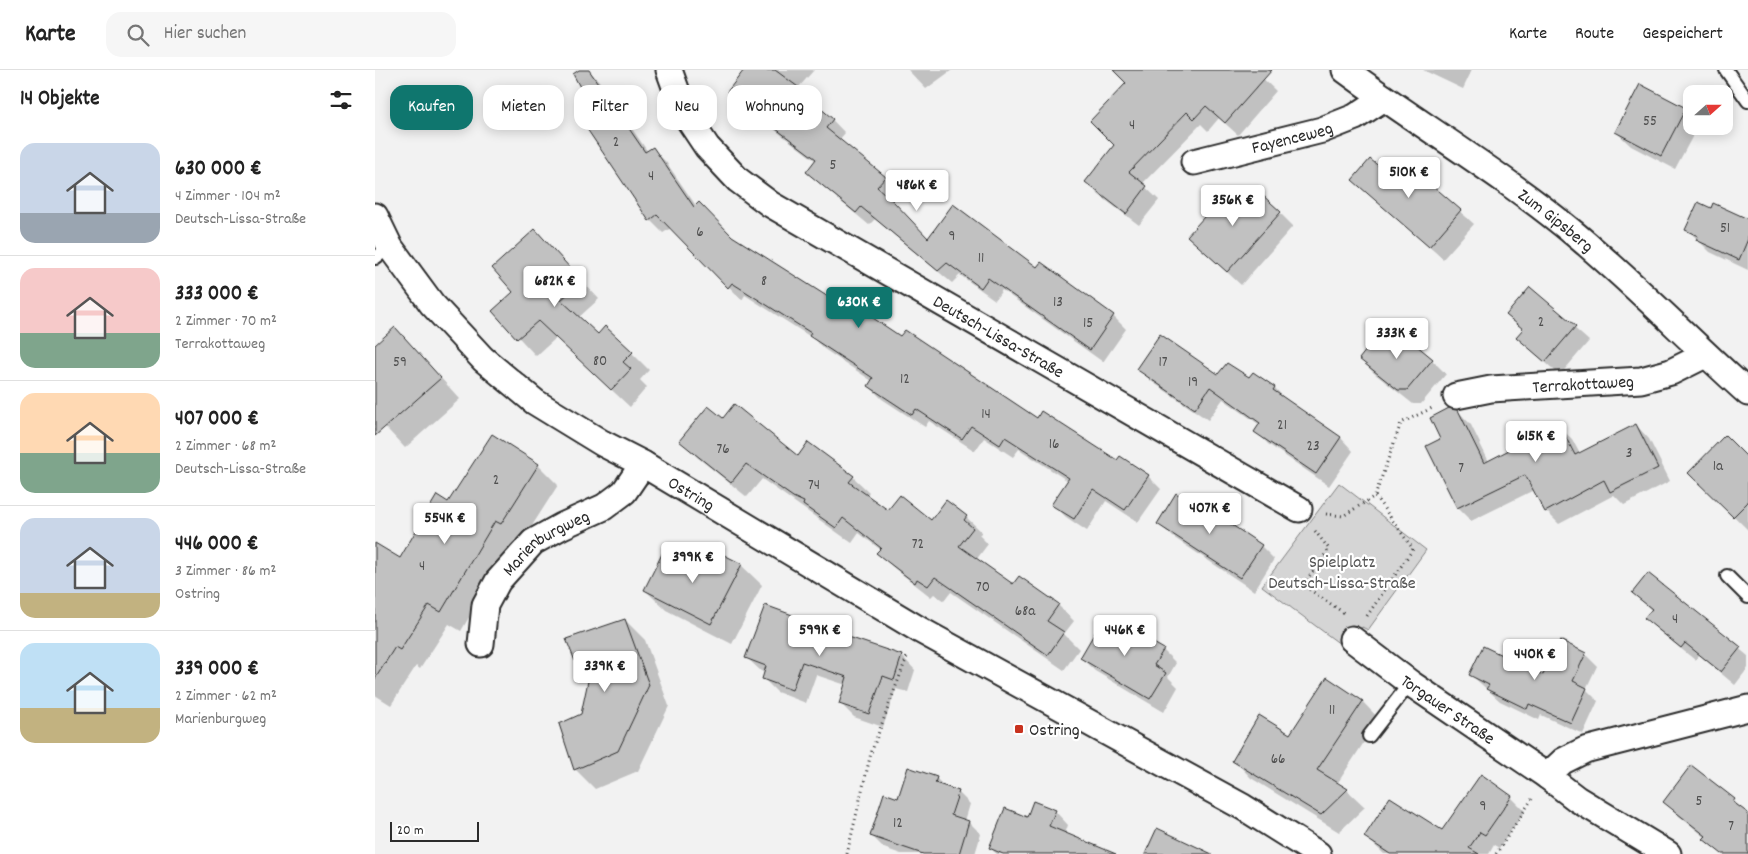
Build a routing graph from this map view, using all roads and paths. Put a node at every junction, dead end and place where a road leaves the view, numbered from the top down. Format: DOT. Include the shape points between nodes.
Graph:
graph roads {
  1 [pos="669,70"];
  2 [pos="1345,70"];
  3 [pos="1726,70"];
  4 [pos="1384,98"];
  5 [pos="1748,101"];
  6 [pos="1194,162"];
  7 [pos="375,216"];
  8 [pos="383,252"];
  9 [pos="1705,355"];
  10 [pos="1748,394"];
  11 [pos="1456,396"];
  12 [pos="643,464"];
  13 [pos="1375,496"];
  14 [pos="1299,509"];
  15 [pos="1329,549"];
  16 [pos="1727,576"];
  17 [pos="1748,598"];
  18 [pos="1352,639"];
  19 [pos="481,644"];
  20 [pos="905,660"];
  21 [pos="1410,683"];
  22 [pos="1748,708"];
  23 [pos="1369,736"];
  24 [pos="1547,776"];
  25 [pos="1526,807"];
  26 [pos="847,854"];
  27 [pos="1318,854"];
  28 [pos="1496,854"];
  29 [pos="1668,854"];
  1 -- 14 [label="street, Deutsch-Lissa-Straße" via="685,114 707,146 738,180 770,204"];
  2 -- 4 [label="street, Zum Gipsberg"];
  3 -- 5 [label="lane"];
  4 -- 6 [label="street, Fayenceweg" via="1355,117 1322,130"];
  4 -- 9 [label="street, Zum Gipsberg" via="1511,185 1575,234 1642,292"];
  7 -- 8 [label="street, Ostring"];
  8 -- 12 [label="street, Ostring" via="483,358 535,402"];
  9 -- 10 [label="street, Zum Gipsberg"];
  9 -- 11 [label="street, Terrakottaweg" via="1671,372 1641,380 1491,389"];
  11 -- 13 [label="path" via="1401,423"];
  12 -- 19 [label="street, Marienburgweg" via="625,492 604,507 533,542 498,581 485,606"];
  12 -- 27 [label="street, Ostring" via="920,630 1243,807"];
  13 -- 14 [label="path" via="1343,516"];
  13 -- 18 [label="path" via="1413,549"];
  15 -- 18 [label="path" via="1303,585 1346,614"];
  16 -- 17 [label="lane"];
  18 -- 21 [label="street, Torgauer Straße"];
  20 -- 26 [label="path" via="871,753"];
  21 -- 23 [label="lane"];
  21 -- 24 [label="street, Torgauer Straße"];
  22 -- 24 [label="street" via="1585,750 1563,761"];
  24 -- 29 [label="street, Torgauer Straße" via="1577,799"];
  25 -- 28 [label="path"];
}
